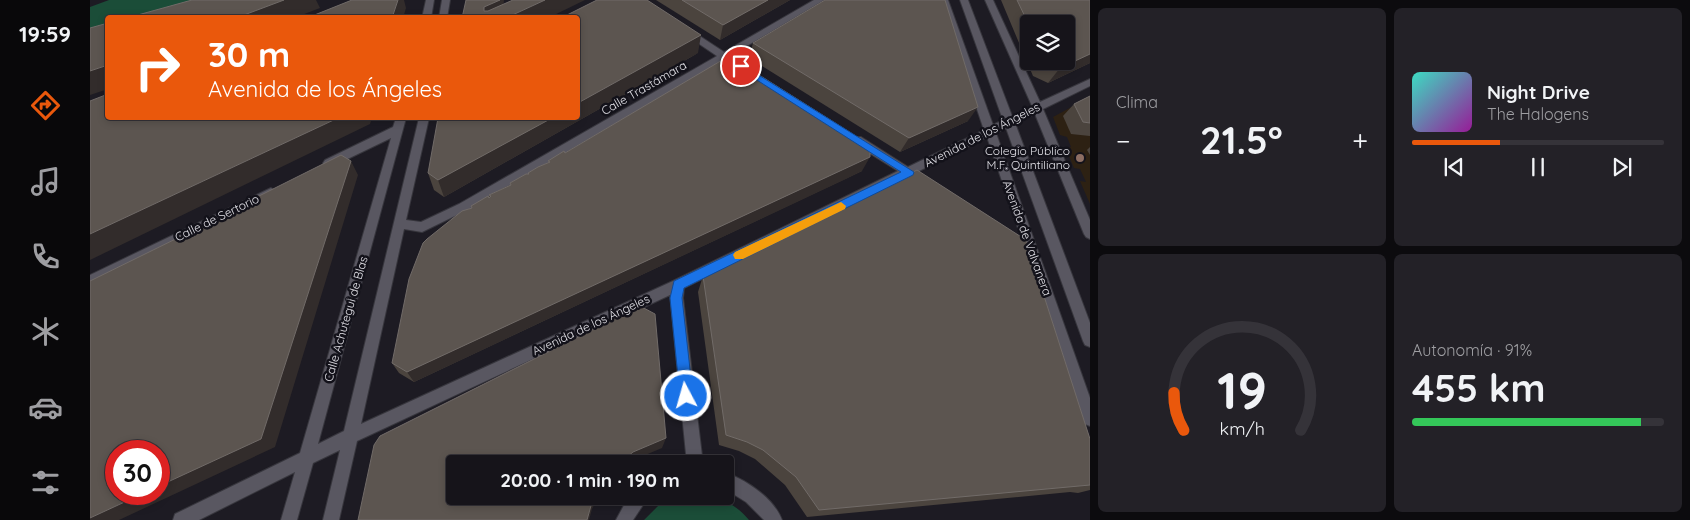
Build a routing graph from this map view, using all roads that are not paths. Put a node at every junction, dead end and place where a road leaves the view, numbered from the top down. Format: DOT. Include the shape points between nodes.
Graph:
graph roads {
  1 [pos="430,0"];
  2 [pos="446,0"];
  3 [pos="820,0"];
  4 [pos="944,0"];
  5 [pos="964,0"];
  6 [pos="989,0"];
  7 [pos="427,15"];
  8 [pos="444,15"];
  9 [pos="678,25"];
  10 [pos="724,56"];
  11 [pos="741,66"];
  12 [pos="1090,82"];
  13 [pos="1037,107"];
  14 [pos="424,120"];
  15 [pos="1010,120"];
  16 [pos="400,123"];
  17 [pos="988,130"];
  18 [pos="850,135"];
  19 [pos="319,168"];
  20 [pos="909,172"];
  21 [pos="925,183"];
  22 [pos="284,185"];
  23 [pos="399,224"];
  24 [pos="1090,234"];
  25 [pos="1019,246"];
  26 [pos="1034,257"];
  27 [pos="90,281"];
  28 [pos="678,285"];
  29 [pos="1090,341"];
  30 [pos="1090,419"];
  31 [pos="349,437"];
  32 [pos="694,455"];
  33 [pos="306,458"];
  34 [pos="734,485"];
  35 [pos="632,505"];
  36 [pos="181,520"];
  37 [pos="289,520"];
  38 [pos="331,520"];
  39 [pos="624,520"];
  40 [pos="774,520"];
  1 -- 7 [label="street"];
  2 -- 8 [label="street"];
  3 -- 10 [label="street, Calle Trastámara"];
  4 -- 17 [label="street, Avenida de Valvanera"];
  5 -- 15 [label="street, Avenida de Valvanera"];
  6 -- 13 [label="street"];
  9 -- 10 [label="street"];
  10 -- 11 [label="street"];
  10 -- 23 [label="street, Calle Trastámara" via="463,208 422,227"];
  12 -- 13 [label="street, Avenida de los Ángeles"];
  13 -- 15 [label="street, Avenida de los Ángeles"];
  13 -- 24 [label="street"];
  14 -- 23 [label="street"];
  15 -- 17 [label="street, Avenida de los Ángeles"];
  15 -- 29 [label="street, Avenida de Valvanera"];
  16 -- 19 [label="street"];
  16 -- 33 [label="street, Calle Achutegui de Blas"];
  17 -- 20 [label="street, Avenida de los Ángeles"];
  17 -- 26 [label="street, Avenida de Valvanera"];
  18 -- 20 [label="street"];
  20 -- 21 [label="street"];
  20 -- 28 [label="street, Avenida de los Ángeles"];
  22 -- 27 [label="street, Calle de Sertorio"];
  23 -- 31 [label="street"];
  25 -- 26 [label="street"];
  26 -- 30 [label="street, Avenida de Valvanera"];
  28 -- 31 [label="street, Avenida de los Ángeles"];
  28 -- 32 [label="street" via="676,298"];
  31 -- 33 [label="street, Avenida de los Ángeles"];
  31 -- 38 [label="street"];
  33 -- 36 [label="street, Avenida de los Ángeles"];
  33 -- 37 [label="street, Calle Achutegui de Blas"];
  34 -- 40 [label="street" via="746,491"];
  35 -- 39 [label="street"];
}
